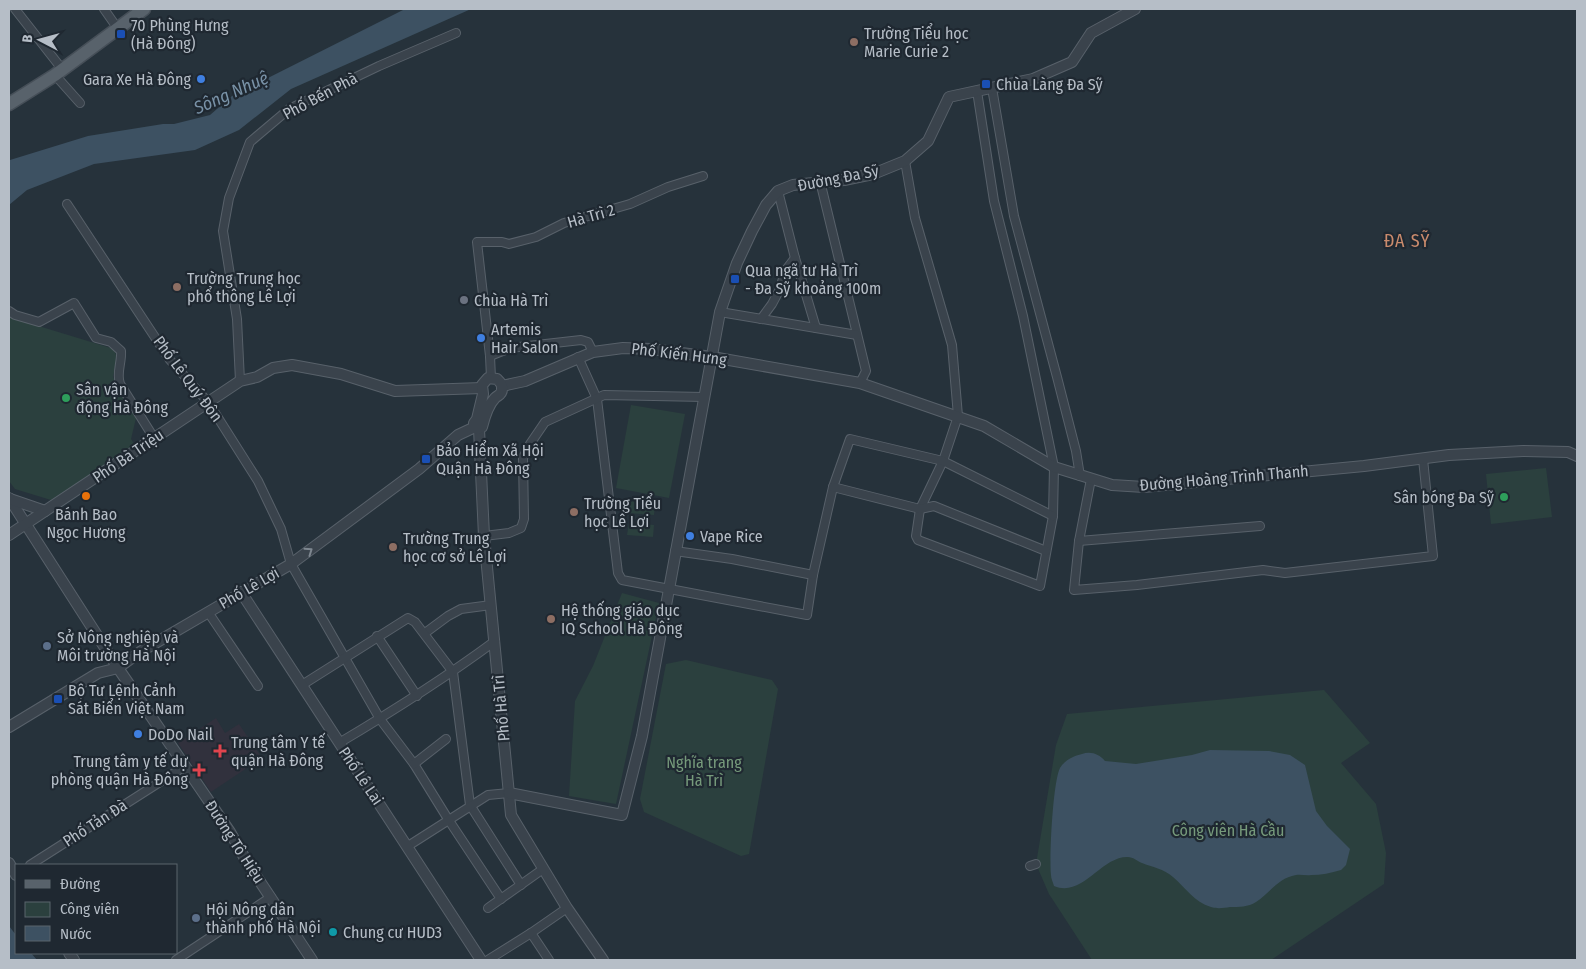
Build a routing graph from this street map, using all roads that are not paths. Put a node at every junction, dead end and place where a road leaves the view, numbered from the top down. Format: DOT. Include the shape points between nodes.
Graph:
graph roads {
  1 [pos="14,9"];
  2 [pos="104,9"];
  3 [pos="144,9"];
  4 [pos="1135,9"];
  5 [pos="118,29"];
  6 [pos="456,33"];
  7 [pos="58,72"];
  8 [pos="992,88"];
  9 [pos="977,92"];
  10 [pos="80,103"];
  11 [pos="9,104"];
  12 [pos="905,161"];
  13 [pos="702,176"];
  14 [pos="820,181"];
  15 [pos="778,191"];
  16 [pos="67,204"];
  17 [pos="794,258"];
  18 [pos="9,311"];
  19 [pos="720,312"];
  20 [pos="760,319"];
  21 [pos="816,328"];
  22 [pos="857,335"];
  23 [pos="593,352"];
  24 [pos="490,356"];
  25 [pos="578,357"];
  26 [pos="712,357"];
  27 [pos="491,378"];
  28 [pos="240,382"];
  29 [pos="860,383"];
  30 [pos="502,386"];
  31 [pos="482,391"];
  32 [pos="704,397"];
  33 [pos="494,399"];
  34 [pos="596,399"];
  35 [pos="208,402"];
  36 [pos="958,416"];
  37 [pos="478,424"];
  38 [pos="154,438"];
  39 [pos="1577,456"];
  40 [pos="1423,458"];
  41 [pos="943,461"];
  42 [pos="1054,467"];
  43 [pos="1080,476"];
  44 [pos="1091,479"];
  45 [pos="833,487"];
  46 [pos="9,499"];
  47 [pos="920,509"];
  48 [pos="45,511"];
  49 [pos="1053,516"];
  50 [pos="26,524"];
  51 [pos="1260,526"];
  52 [pos="9,535"];
  53 [pos="484,536"];
  54 [pos="1079,541"];
  55 [pos="675,551"];
  56 [pos="1046,551"];
  57 [pos="290,564"];
  58 [pos="813,575"];
  59 [pos="668,589"];
  60 [pos="241,592"];
  61 [pos="491,605"];
  62 [pos="208,612"];
  63 [pos="425,633"];
  64 [pos="377,636"];
  65 [pos="495,641"];
  66 [pos="345,656"];
  67 [pos="118,668"];
  68 [pos="453,672"];
  69 [pos="302,685"];
  70 [pos="258,686"];
  71 [pos="418,696"];
  72 [pos="380,718"];
  73 [pos="9,727"];
  74 [pos="446,740"];
  75 [pos="339,743"];
  76 [pos="414,764"];
  77 [pos="186,766"];
  78 [pos="508,793"];
  79 [pos="470,805"];
  80 [pos="448,820"];
  81 [pos="408,846"];
  82 [pos="32,864"];
  83 [pos="543,868"];
  84 [pos="521,885"];
  85 [pos="271,897"];
  86 [pos="502,899"];
  87 [pos="488,908"];
  88 [pos="567,908"];
  89 [pos="531,934"];
  90 [pos="176,960"];
  91 [pos="312,960"];
  92 [pos="482,960"];
  93 [pos="488,960"];
  94 [pos="549,960"];
  95 [pos="603,960"];
  1 -- 7 [label="street"];
  2 -- 5 [label="street"];
  3 -- 5 [label="main road"];
  4 -- 8 [label="street, Đường Đa Sỹ" via="1091,33 1072,62 1032,78"];
  5 -- 7 [label="main road"];
  6 -- 28 [label="street, Phố Bến Phà" via="289,110 250,142 229,198 223,231 237,319"];
  7 -- 10 [label="street"];
  7 -- 11 [label="main road"];
  8 -- 9 [label="street, Đường Đa Sỹ"];
  8 -- 43 [label="street" via="1014,216"];
  9 -- 12 [label="street, Đường Đa Sỹ" via="949,97 928,141"];
  9 -- 42 [label="street" via="994,201"];
  12 -- 14 [label="street, Đường Đa Sỹ" via="873,174"];
  12 -- 36 [label="street" via="915,218 952,345"];
  13 -- 24 [label="street, Hà Trì 2" via="630,204 564,223 536,237 509,244 477,242"];
  14 -- 15 [label="street, Đường Đa Sỹ"];
  14 -- 22 [label="street"];
  15 -- 17 [label="street"];
  15 -- 19 [label="street, Đường Đa Sỹ" via="752,231"];
  16 -- 35 [label="street, Phố Lê Quý Đôn" via="170,360"];
  17 -- 20 [label="street" via="785,271 772,304"];
  17 -- 21 [label="street"];
  18 -- 38 [label="street" via="39,322 74,303 96,338 111,342 121,351 118,379"];
  19 -- 20 [label="street"];
  19 -- 26 [label="street, Đường Đa Sỹ"];
  20 -- 21 [label="street"];
  21 -- 22 [label="street"];
  22 -- 29 [label="street" via="866,371"];
  23 -- 24 [label="street" via="588,342 581,340 510,348"];
  23 -- 25 [label="street, Phố Kiến Hưng"];
  23 -- 26 [label="street, Phố Kiến Hưng" via="632,348"];
  24 -- 27 [label="street"];
  25 -- 30 [label="street, Phố Kiến Hưng" via="525,381"];
  25 -- 34 [label="street"];
  26 -- 29 [label="street, Phố Kiến Hưng"];
  26 -- 32 [label="street, Đường Đa Sỹ"];
  27 -- 30 [label="street" via="500,381"];
  27 -- 31 [label="street" via="483,382"];
  28 -- 31 [label="street, Phố Bà Triệu" via="274,368 292,365 335,373 395,391"];
  28 -- 35 [label="street, Phố Bà Triệu"];
  29 -- 36 [label="street, Đường Hoàng Trình Thanh"];
  30 -- 33 [label="street" via="501,393"];
  31 -- 33 [label="street"];
  31 -- 37 [label="street, Phố Hà Trì"];
  32 -- 34 [label="street" via="604,395"];
  32 -- 55 [label="street, Đường Đa Sỹ"];
  33 -- 37 [label="street"];
  34 -- 53 [label="street" via="545,422 522,458 524,519 521,528"];
  34 -- 59 [label="street" via="618,573 622,580"];
  35 -- 38 [label="street, Phố Bà Triệu"];
  35 -- 57 [label="street, Phố Lê Quý Đôn" via="258,481 281,529"];
  36 -- 41 [label="street"];
  36 -- 42 [label="street, Đường Hoàng Trình Thanh" via="984,426"];
  37 -- 53 [label="street, Phố Hà Trì"];
  57 -- 37 [label="street, Phố Lê Lợi, one-way" via="419,469 458,435"];
  38 -- 48 [label="street, Phố Bà Triệu"];
  39 -- 40 [label="street, Đường Hoàng Trình Thanh" via="1568,452 1523,451"];
  40 -- 44 [label="street, Đường Hoàng Trình Thanh" via="1144,488"];
  40 -- 54 [label="street" via="1433,556 1285,573 1263,570 1074,590"];
  41 -- 45 [label="street" via="850,439"];
  41 -- 47 [label="street"];
  41 -- 49 [label="street"];
  42 -- 43 [label="street, Đường Hoàng Trình Thanh"];
  42 -- 49 [label="street"];
  43 -- 44 [label="street, Đường Hoàng Trình Thanh"];
  44 -- 54 [label="street"];
  45 -- 47 [label="street"];
  45 -- 58 [label="street"];
  46 -- 48 [label="street"];
  46 -- 50 [label="street, Đường Tô Hiệu"];
  47 -- 56 [label="street" via="934,506"];
  47 -- 56 [label="street" via="918,540 1040,586"];
  48 -- 50 [label="street, Phố Bà Triệu"];
  49 -- 56 [label="street"];
  50 -- 52 [label="street, Phố Bà Triệu"];
  50 -- 67 [label="street, Đường Tô Hiệu"];
  51 -- 54 [label="street"];
  53 -- 61 [label="street, Phố Hà Trì"];
  55 -- 58 [label="street"];
  55 -- 59 [label="street, Đường Đa Sỹ"];
  57 -- 60 [label="street, Phố Lê Lợi"];
  57 -- 66 [label="street, Phố Lê Quý Đôn"];
  58 -- 59 [label="street" via="807,615"];
  59 -- 78 [label="street, Đường Đa Sỹ" via="642,736 622,815"];
  60 -- 62 [label="street, Phố Lê Lợi"];
  60 -- 69 [label="street, Phố Lê Lai"];
  61 -- 63 [label="street" via="461,609"];
  61 -- 65 [label="street, Phố Hà Trì"];
  62 -- 67 [label="street, Phố Lê Lợi"];
  62 -- 70 [label="street"];
  63 -- 64 [label="street" via="408,618"];
  63 -- 68 [label="street"];
  64 -- 66 [label="street"];
  64 -- 71 [label="street"];
  65 -- 68 [label="street"];
  65 -- 78 [label="street, Phố Hà Trì"];
  66 -- 69 [label="street"];
  66 -- 72 [label="street, Phố Lê Quý Đôn"];
  67 -- 73 [label="street, Phố Lê Lợi" via="98,673"];
  67 -- 77 [label="street, Đường Tô Hiệu"];
  68 -- 71 [label="street"];
  68 -- 79 [label="street"];
  69 -- 75 [label="street, Phố Lê Lai"];
  71 -- 72 [label="street"];
  72 -- 75 [label="street"];
  72 -- 76 [label="street, Phố Lê Quý Đôn"];
  74 -- 76 [label="street"];
  75 -- 81 [label="street, Phố Lê Lai"];
  76 -- 80 [label="street, Phố Lê Quý Đôn"];
  77 -- 82 [label="street, Phố Tản Đà"];
  77 -- 85 [label="street, Đường Tô Hiệu"];
  78 -- 79 [label="street" via="488,794"];
  78 -- 83 [label="street, Phố Hà Trì" via="511,815"];
  79 -- 80 [label="street"];
  79 -- 84 [label="street"];
  80 -- 81 [label="street"];
  80 -- 86 [label="street, Phố Lê Quý Đôn"];
  81 -- 92 [label="street, Phố Lê Lai"];
  83 -- 84 [label="street"];
  83 -- 88 [label="street, Phố Hà Trì"];
  84 -- 86 [label="street"];
  85 -- 90 [label="street"];
  85 -- 91 [label="street, Đường Tô Hiệu"];
  86 -- 87 [label="street"];
  88 -- 89 [label="street"];
  88 -- 95 [label="street, Phố Hà Trì"];
  89 -- 93 [label="street"];
  89 -- 94 [label="street"];
}
